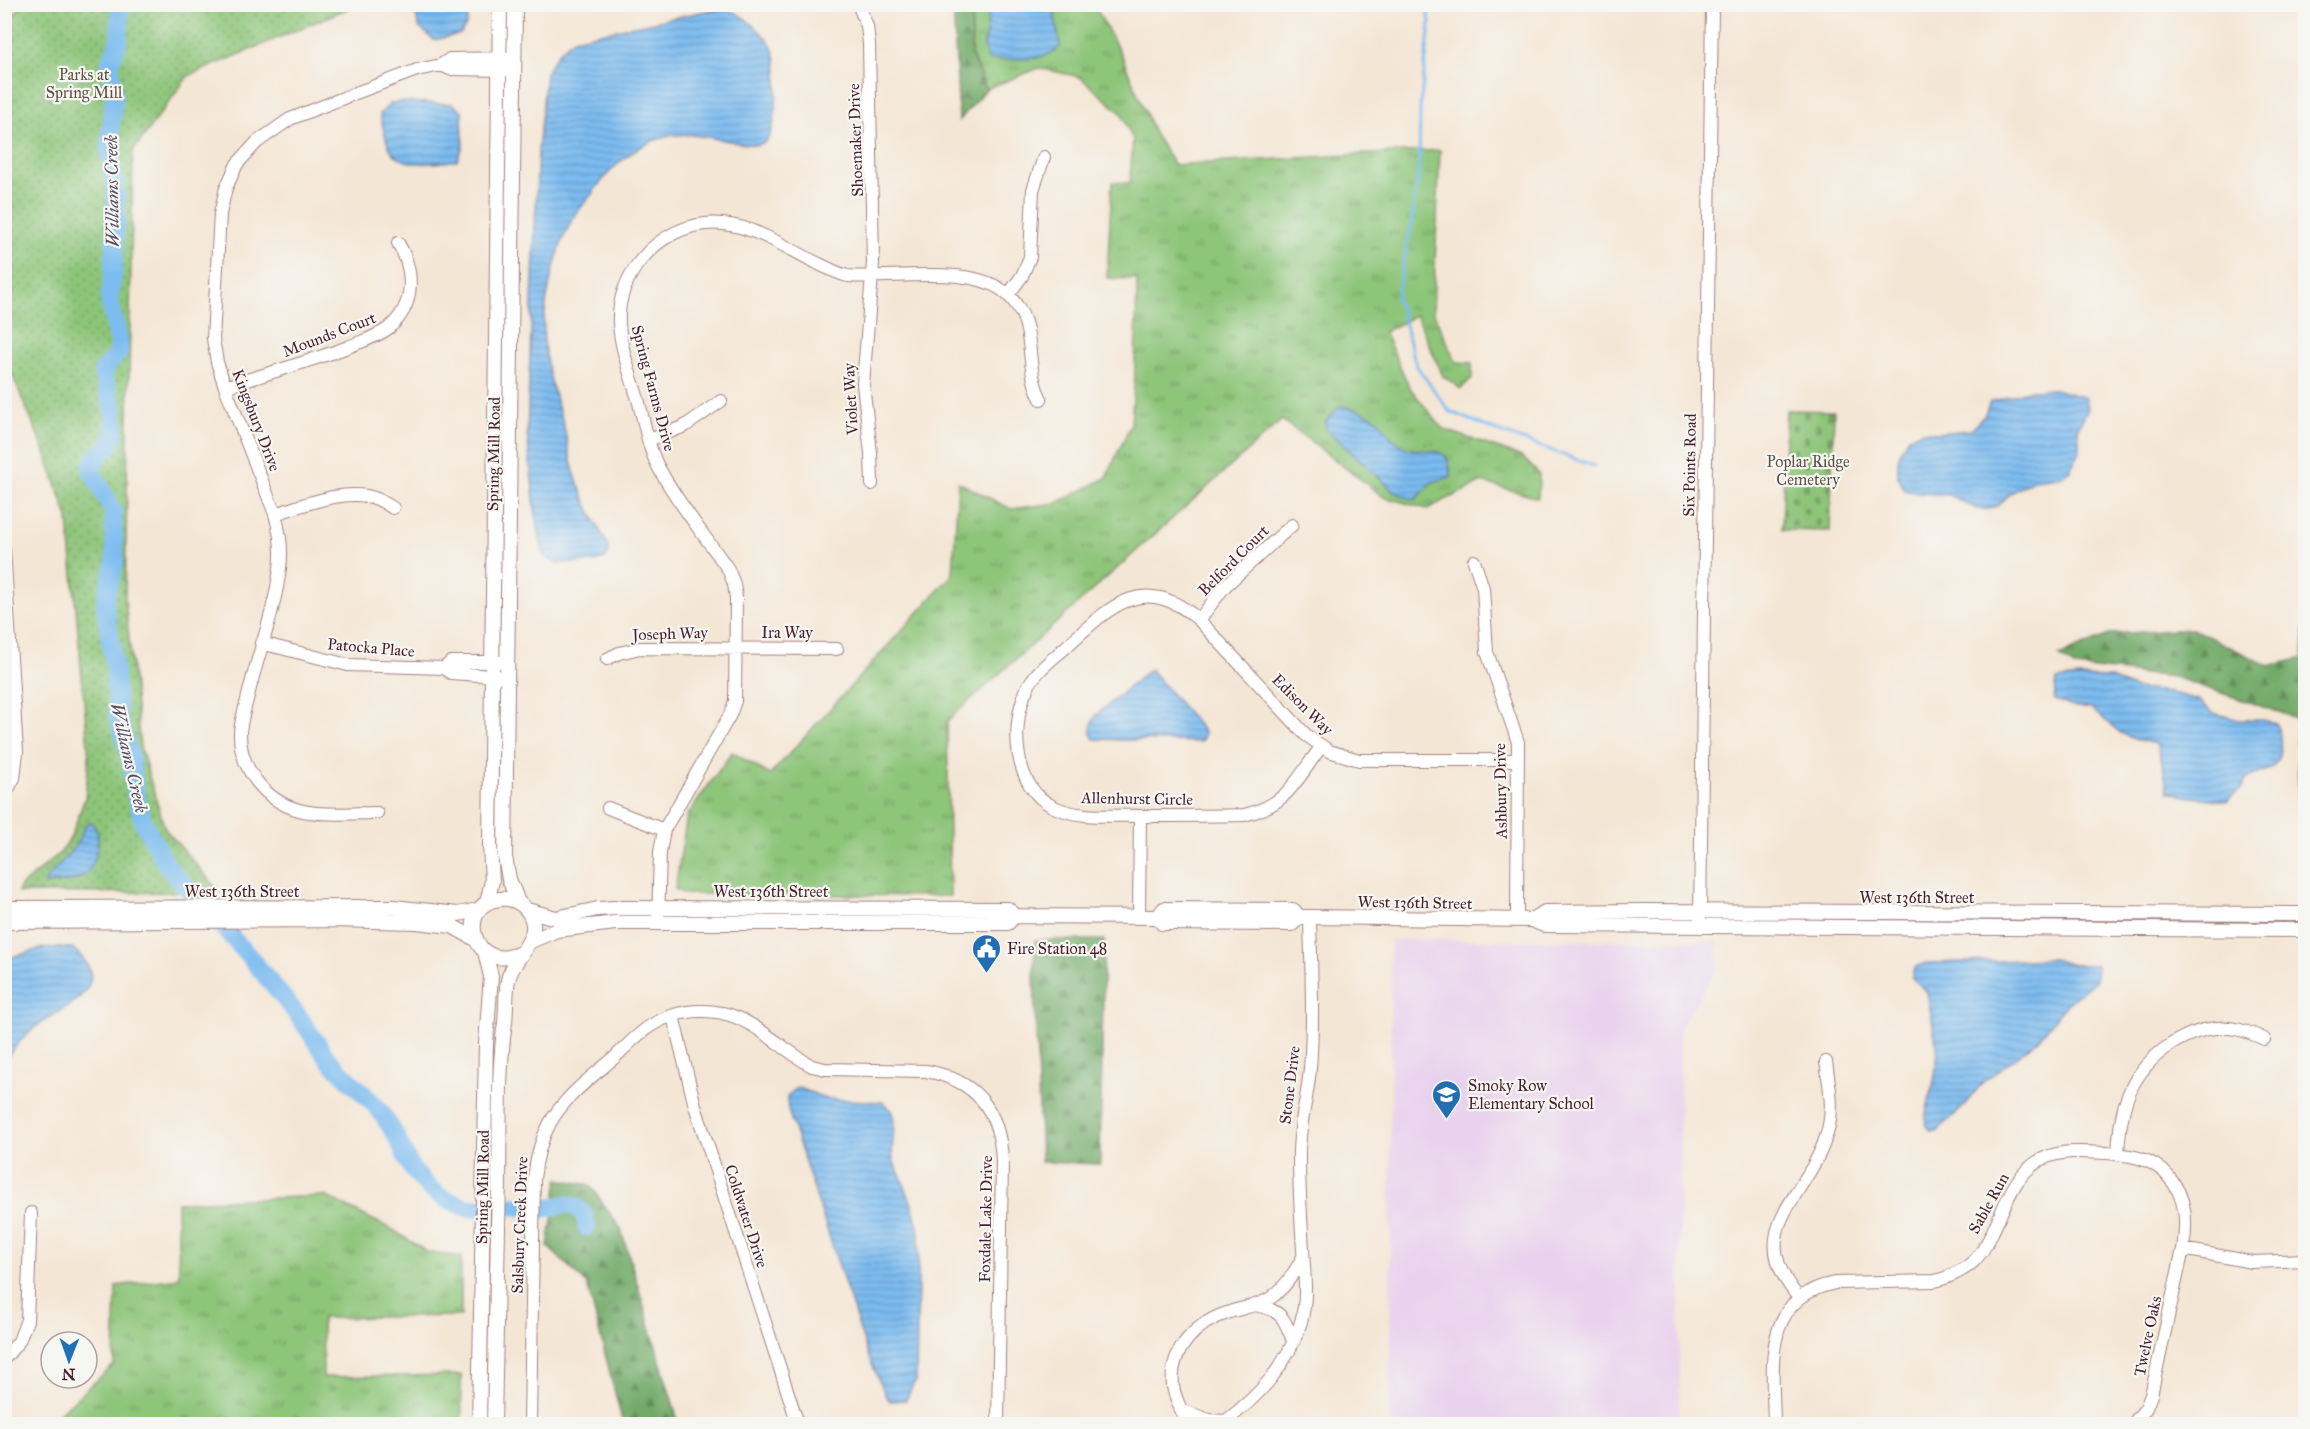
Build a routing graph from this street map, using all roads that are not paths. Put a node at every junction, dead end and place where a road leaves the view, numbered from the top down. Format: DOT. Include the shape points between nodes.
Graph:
graph roads {
  1 [pos="500,4"];
  2 [pos="515,4"];
  3 [pos="858,4"];
  4 [pos="1712,4"];
  5 [pos="499,64"];
  6 [pos="515,64"];
  7 [pos="1044,157"];
  8 [pos="398,243"];
  9 [pos="872,276"];
  10 [pos="1008,295"];
  11 [pos="225,387"];
  12 [pos="1041,399"];
  13 [pos="722,401"];
  14 [pos="649,440"];
  15 [pos="872,484"];
  16 [pos="393,508"];
  17 [pos="275,514"];
  18 [pos="1292,525"];
  19 [pos="4,549"];
  20 [pos="1474,561"];
  21 [pos="1199,620"];
  22 [pos="261,643"];
  23 [pos="736,648"];
  24 [pos="837,649"];
  25 [pos="607,659"];
  26 [pos="492,669"];
  27 [pos="507,670"];
  28 [pos="1321,747"];
  29 [pos="1518,760"];
  30 [pos="4,796"];
  31 [pos="608,807"];
  32 [pos="377,813"];
  33 [pos="1140,816"];
  34 [pos="664,830"];
  35 [pos="523,906"];
  36 [pos="483,907"];
  37 [pos="658,907"];
  38 [pos="4,908"];
  39 [pos="1700,912"];
  40 [pos="2306,914"];
  41 [pos="1014,916"];
  42 [pos="1138,916"];
  43 [pos="1304,917"];
  44 [pos="1524,919"];
  45 [pos="658,921"];
  46 [pos="4,922"];
  47 [pos="1700,926"];
  48 [pos="2306,930"];
  49 [pos="475,939"];
  50 [pos="531,941"];
  51 [pos="485,952"];
  52 [pos="520,953"];
  53 [pos="673,1016"];
  54 [pos="2264,1039"];
  55 [pos="1826,1062"];
  56 [pos="2118,1154"];
  57 [pos="31,1212"];
  58 [pos="2183,1249"];
  59 [pos="1303,1257"];
  60 [pos="2306,1260"];
  61 [pos="1799,1298"];
  62 [pos="1255,1305"];
  63 [pos="1293,1341"];
  64 [pos="4,1359"];
  65 [pos="1181,1410"];
  66 [pos="1224,1423"];
  67 [pos="479,1425"];
  68 [pos="494,1425"];
  69 [pos="530,1425"];
  70 [pos="798,1425"];
  71 [pos="998,1425"];
  72 [pos="1187,1425"];
  73 [pos="1774,1425"];
  74 [pos="2133,1425"];
  1 -- 5 [label="street, Spring Mill Road"];
  2 -- 6 [label="street, Spring Mill Road"];
  3 -- 9 [label="street, Shoemaker Drive" via="869,44"];
  4 -- 39 [label="street, Six Points Road"];
  5 -- 6 [label="street, Kingsbury Drive"];
  5 -- 11 [label="street, Kingsbury Drive" via="450,59 417,70 290,119 257,142 237,164 222,200 213,327"];
  5 -- 26 [label="street, Spring Mill Road"];
  6 -- 27 [label="street, Spring Mill Road"];
  7 -- 10 [label="street" via="1033,190 1030,257"];
  8 -- 11 [label="street, Mounds Court" via="411,283 406,306 391,326 372,338 324,356"];
  9 -- 10 [label="street, Spring Farms Drive" via="970,277"];
  9 -- 14 [label="street, Spring Farms Drive" via="839,274 754,230 738,226 705,224 663,240 644,256 630,276 622,296 619,324"];
  9 -- 15 [label="street, Violet Way" via="862,384"];
  10 -- 12 [label="street, Spring Farms Drive" via="1020,308 1028,327 1030,371"];
  11 -- 17 [label="street, Kingsbury Drive"];
  13 -- 14 [label="street" via="685,426"];
  14 -- 23 [label="street, Spring Farms Drive" via="661,472 728,569 734,584"];
  16 -- 17 [label="street" via="376,498 350,496 326,498"];
  17 -- 22 [label="street, Kingsbury Drive" via="281,538 280,569"];
  18 -- 21 [label="street, Belford Court" via="1225,586"];
  19 -- 30 [label="street" via="17,752 14,778"];
  20 -- 29 [label="street, Ashbury Drive" via="1483,588 1487,652 1515,730"];
  21 -- 28 [label="street, Edison Way"];
  21 -- 33 [label="street, Allenhurst Circle" via="1170,600 1142,597 1116,604 1035,675 1022,701 1018,754 1028,781 1039,796 1069,813"];
  22 -- 26 [label="street, Patocka Place" via="348,664 444,668 451,662"];
  22 -- 32 [label="street, Kingsbury Drive" via="240,733 242,753 254,777 275,799 302,811"];
  23 -- 24 [label="street, Ira Way"];
  23 -- 25 [label="street, Joseph Way" via="640,648"];
  23 -- 34 [label="street, Spring Farms Drive" via="735,701 730,715"];
  26 -- 27 [label="street, Patocka Place"];
  26 -- 36 [label="street, Spring Mill Road" via="492,877"];
  27 -- 35 [label="street, Spring Mill Road" via="505,857"];
  28 -- 29 [label="street, Edison Way" via="1359,760"];
  28 -- 33 [label="street, Allenhurst Circle" via="1284,796 1259,812"];
  29 -- 44 [label="street, Ashbury Drive"];
  31 -- 34 [label="street"];
  33 -- 42 [label="street"];
  34 -- 37 [label="street, Spring Farms Drive"];
  35 -- 36 [label="street" via="502,898"];
  35 -- 37 [label="street, West 136th Street" via="556,918 598,909"];
  35 -- 50 [label="street" via="533,925"];
  36 -- 38 [label="street, West 136th Street" via="458,914 393,907"];
  36 -- 49 [label="street" via="473,924"];
  37 -- 41 [label="street, West 136th Street" via="1008,909"];
  37 -- 45 [label="street, Spring Farms Drive"];
  39 -- 40 [label="street, West 136th Street"];
  39 -- 44 [label="street, West 136th Street" via="1545,912"];
  39 -- 47 [label="street, Six Points Road"];
  41 -- 42 [label="street, West 136th Street"];
  41 -- 45 [label="street, West 136th Street" via="1008,923"];
  42 -- 43 [label="street, West 136th Street" via="1158,917 1162,923 1281,924 1292,924"];
  43 -- 44 [label="street, West 136th Street"];
  43 -- 59 [label="street, Stone Drive" via="1311,1053 1299,1138"];
  44 -- 47 [label="street, West 136th Street" via="1544,926"];
  45 -- 50 [label="street, West 136th Street" via="572,927"];
  46 -- 49 [label="street, West 136th Street" via="424,922 456,927"];
  47 -- 48 [label="street, West 136th Street"];
  49 -- 51 [label="street"];
  50 -- 52 [label="street"];
  51 -- 52 [label="street" via="502,958"];
  51 -- 67 [label="street, Spring Mill Road" via="491,976 486,1043"];
  52 -- 68 [label="street, Spring Mill Road" via="508,981 501,1059"];
  53 -- 69 [label="street, Salsbury Creek Drive" via="652,1024 560,1109 538,1149 533,1202"];
  53 -- 70 [label="street, Coldwater Drive" via="694,1106"];
  53 -- 71 [label="street, Foxdale Lake Drive" via="691,1011 724,1013 760,1031 801,1060 825,1069 942,1074 976,1093 987,1106 1002,1139"];
  54 -- 56 [label="street" via="2237,1029 2208,1029 2165,1048 2144,1068 2130,1090 2121,1120"];
  55 -- 61 [label="street" via="1831,1104 1828,1130 1814,1167 1785,1210 1775,1238 1779,1268"];
  56 -- 58 [label="street, Sable Run" via="2155,1164 2174,1182 2185,1206"];
  56 -- 61 [label="street, Sable Run" via="2058,1154 2032,1166 2016,1183 1975,1259 1950,1277 1935,1281 1835,1283"];
  57 -- 64 [label="street" via="27,1320 19,1341"];
  58 -- 60 [label="street" via="2252,1262"];
  58 -- 74 [label="street, Twelve Oaks" via="2151,1395"];
  59 -- 62 [label="street" via="1283,1288"];
  59 -- 63 [label="street, Stone Drive" via="1304,1304"];
  61 -- 73 [label="street" via="1782,1318 1775,1339"];
  62 -- 63 [label="street" via="1282,1316"];
  62 -- 65 [label="street" via="1204,1323 1184,1342 1173,1376"];
  63 -- 66 [label="street, Stone Drive" via="1268,1384"];
  65 -- 66 [label="street, Stone Drive"];
  65 -- 72 [label="street"];
}
